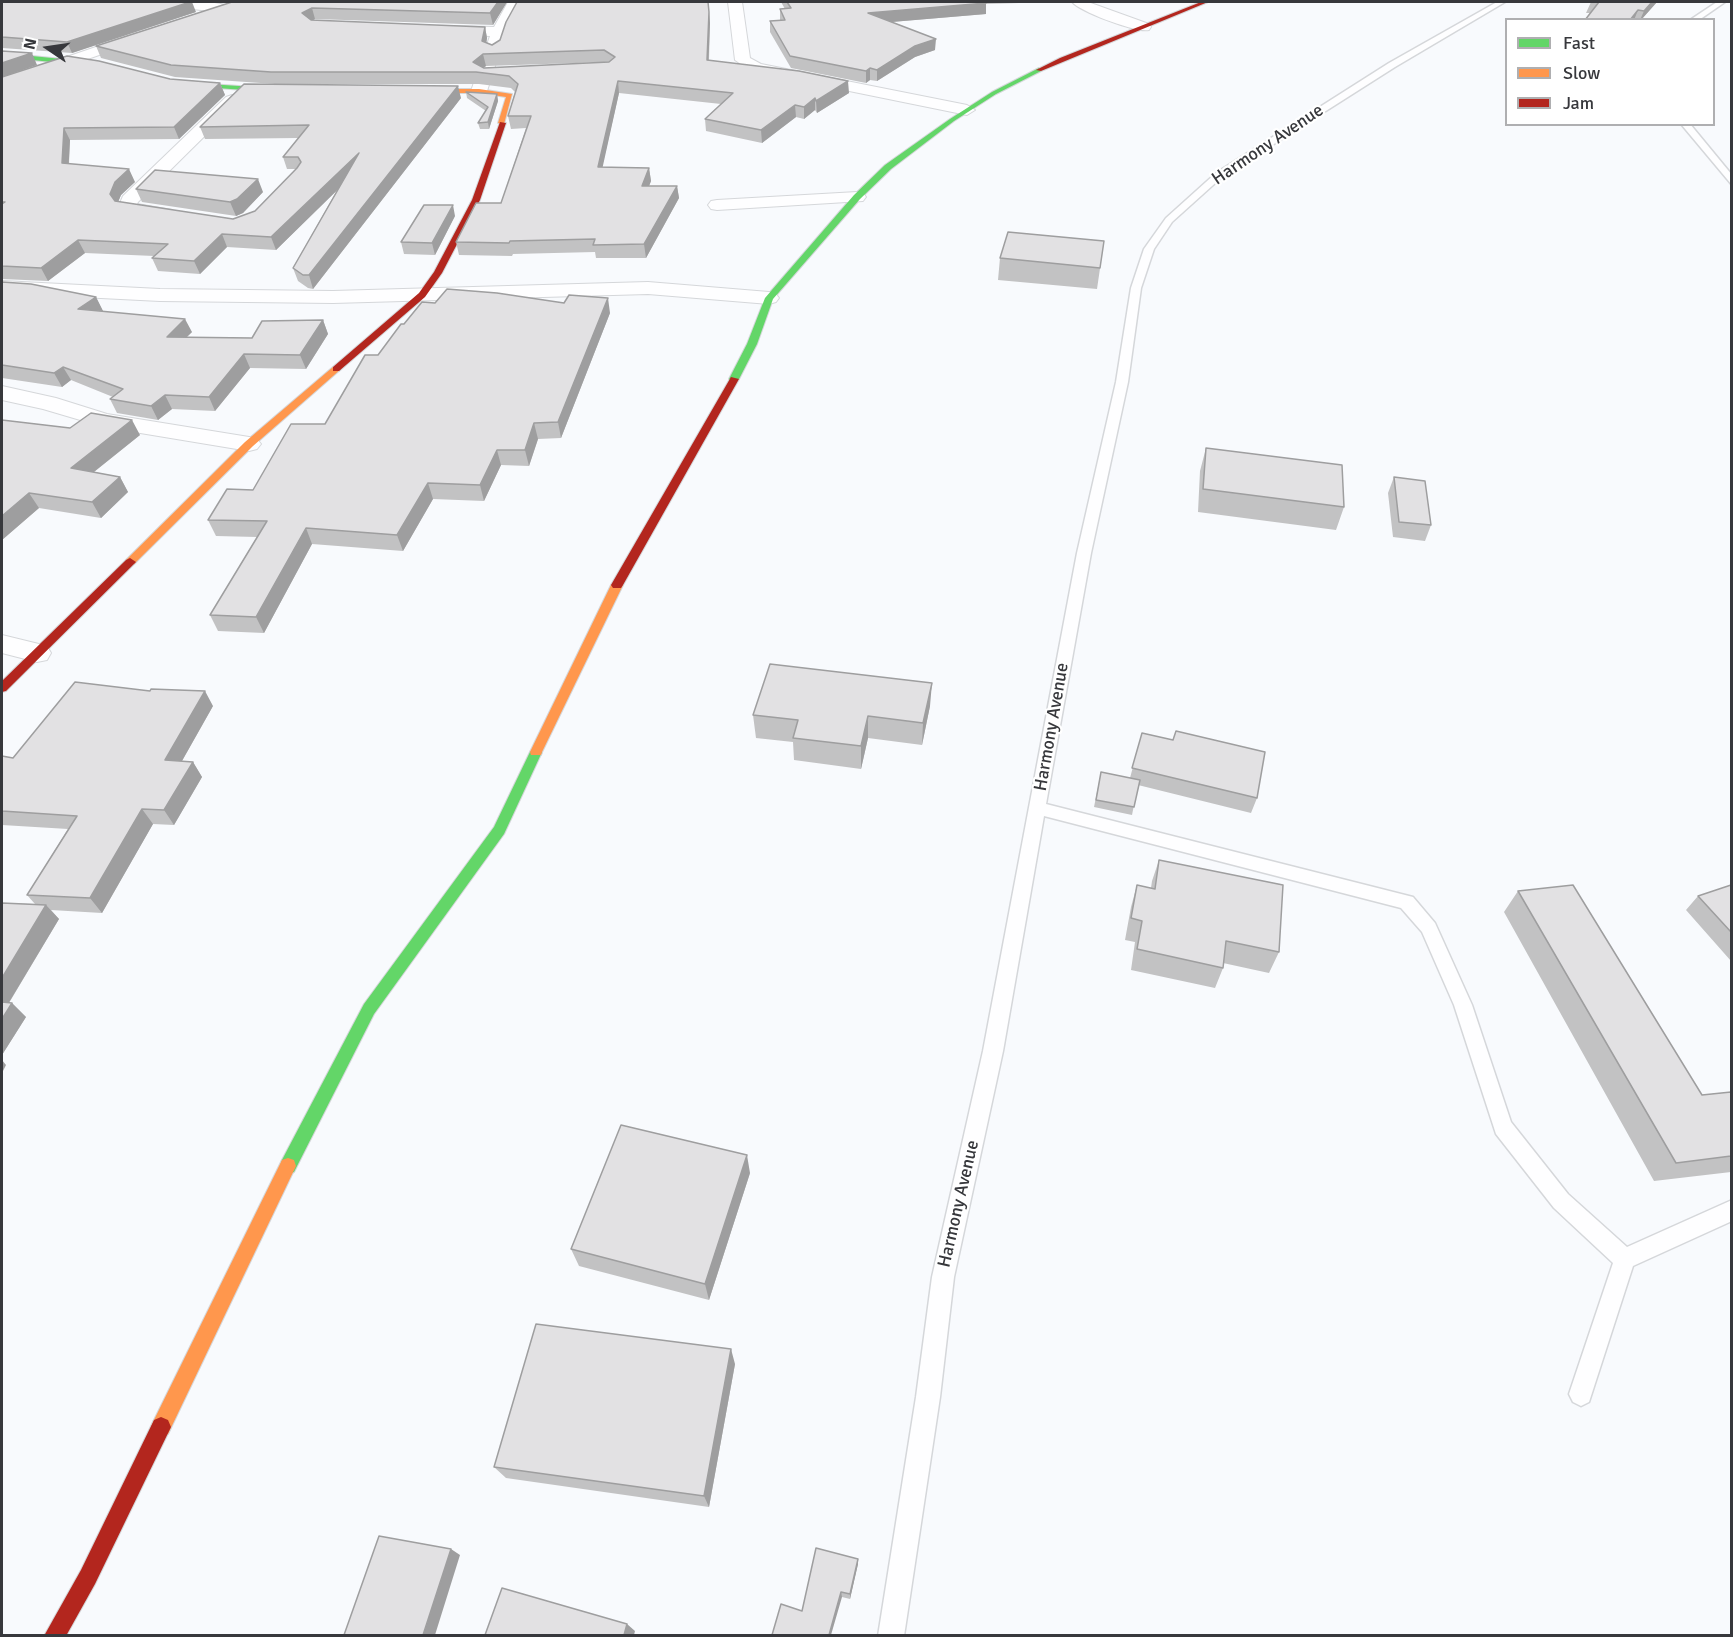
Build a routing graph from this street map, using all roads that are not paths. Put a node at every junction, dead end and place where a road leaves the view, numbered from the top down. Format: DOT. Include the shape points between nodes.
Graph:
graph roads {
  1 [pos="167,2"];
  2 [pos="735,2"];
  3 [pos="1079,2"];
  4 [pos="1205,2"];
  5 [pos="1501,2"];
  6 [pos="1721,2"];
  7 [pos="517,4"];
  8 [pos="1696,18"];
  9 [pos="195,19"];
  10 [pos="1144,27"];
  11 [pos="430,29"];
  12 [pos="152,32"];
  13 [pos="499,32"];
  14 [pos="2,55"];
  15 [pos="69,60"];
  16 [pos="117,69"];
  17 [pos="163,81"];
  18 [pos="2,84"];
  19 [pos="243,89"];
  20 [pos="299,91"];
  21 [pos="407,91"];
  22 [pos="479,91"];
  23 [pos="967,110"];
  24 [pos="1687,126"];
  25 [pos="1731,182"];
  26 [pos="857,197"];
  27 [pos="717,205"];
  28 [pos="180,216"];
  29 [pos="2,287"];
  30 [pos="422,295"];
  31 [pos="769,298"];
  32 [pos="2,393"];
  33 [pos="249,444"];
  34 [pos="2,644"];
  35 [pos="37,653"];
  36 [pos="2,688"];
  37 [pos="1037,808"];
  38 [pos="1731,1210"];
  39 [pos="1625,1259"];
  40 [pos="1581,1394"];
  41 [pos="54,1635"];
  42 [pos="891,1635"];
  1 -- 9 [label="street" via="232,7"];
  2 -- 23 [label="street" via="743,60 756,68"];
  3 -- 10 [label="street"];
  4 -- 10 [label="street"];
  5 -- 37 [label="lane, Harmony Avenue" via="1392,65 1219,175 1169,220 1149,249 1136,288 1122,382 1084,553"];
  6 -- 8 [label="lane"];
  7 -- 13 [label="street"];
  10 -- 23 [label="street" via="1062,59"];
  11 -- 13 [label="street"];
  12 -- 15 [label="street"];
  13 -- 22 [label="street" via="491,73"];
  14 -- 15 [label="street"];
  15 -- 16 [label="street"];
  15 -- 18 [label="street"];
  17 -- 19 [label="street"];
  19 -- 20 [label="street"];
  19 -- 28 [label="street" via="129,200 127,208"];
  21 -- 22 [label="street"];
  22 -- 30 [label="street" via="510,95 465,228 441,273"];
  23 -- 26 [label="street" via="888,167"];
  24 -- 25 [label="lane"];
  26 -- 27 [label="street"];
  26 -- 31 [label="street"];
  29 -- 30 [label="street" via="160,295"];
  30 -- 31 [label="street" via="648,288"];
  30 -- 33 [label="street"];
  31 -- 41 [label="street" via="752,344 604,608 499,830 369,1009 271,1199 88,1577"];
  32 -- 33 [label="street" via="105,420"];
  33 -- 35 [label="street"];
  34 -- 35 [label="street"];
  35 -- 36 [label="street"];
  37 -- 39 [label="lane" via="1407,902 1429,928 1463,1005 1503,1127 1561,1201"];
  37 -- 42 [label="lane, Harmony Avenue" via="993,1051 943,1277"];
  38 -- 39 [label="lane"];
  39 -- 40 [label="lane"];
}
